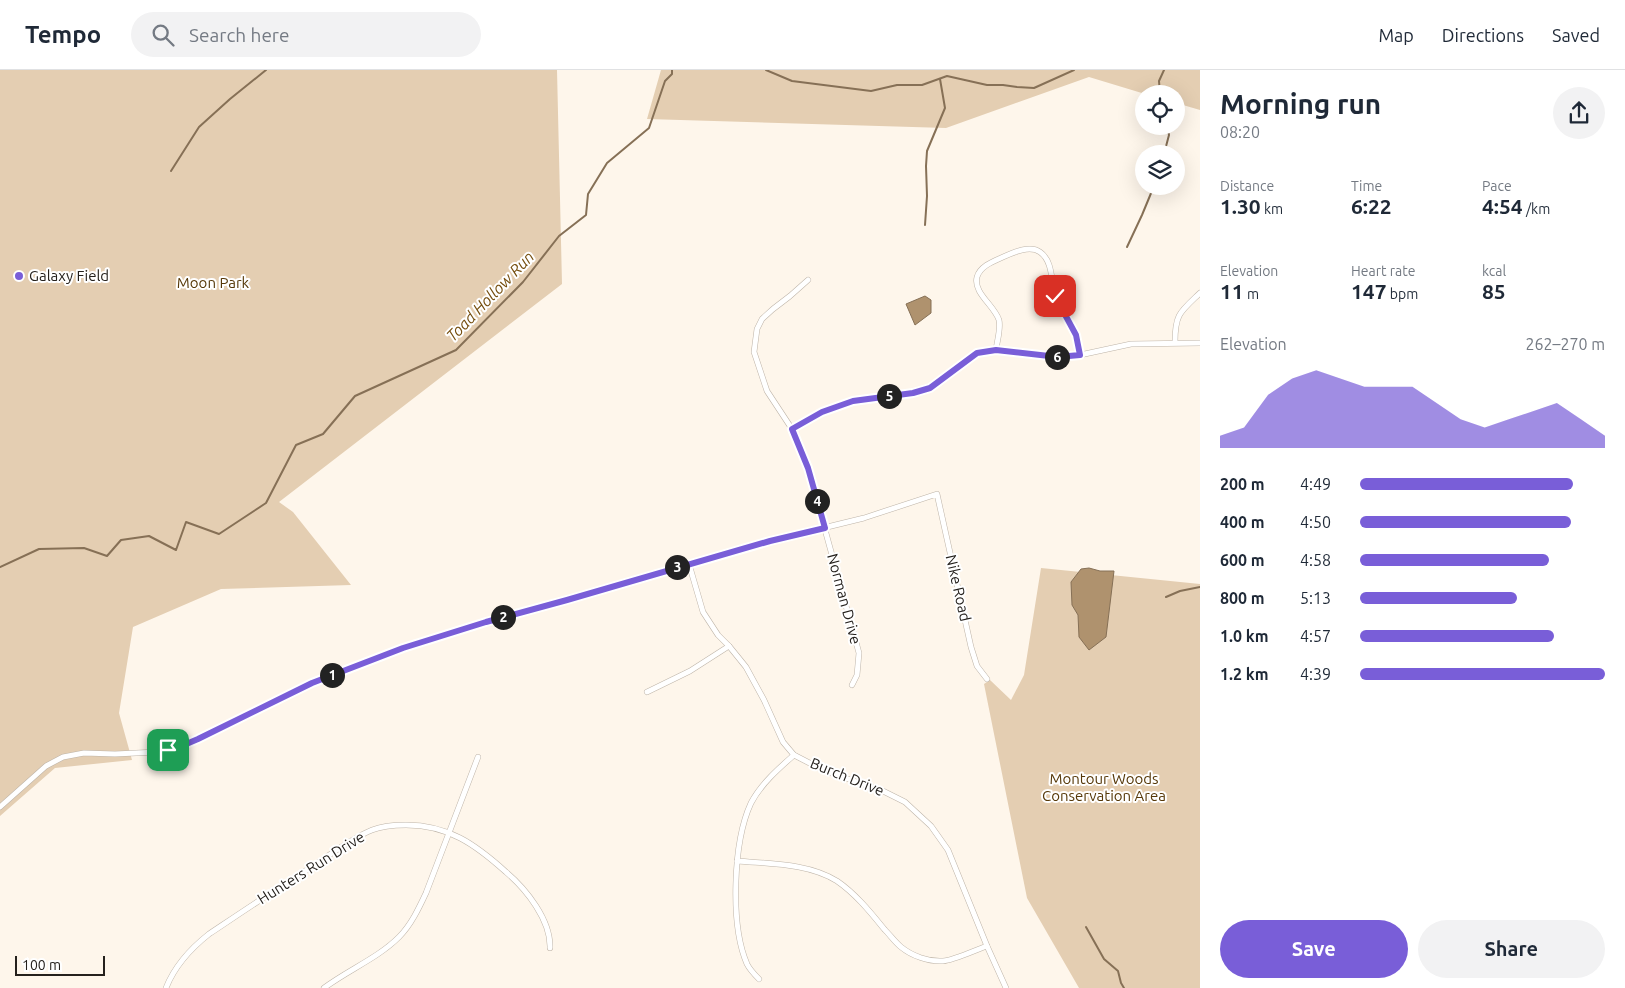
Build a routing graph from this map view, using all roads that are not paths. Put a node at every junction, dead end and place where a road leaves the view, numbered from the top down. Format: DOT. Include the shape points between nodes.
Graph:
graph roads {
  1 [pos="808,280"];
  2 [pos="1200,293"];
  3 [pos="1175,342"];
  4 [pos="1200,343"];
  5 [pos="996,350"];
  6 [pos="1080,355"];
  7 [pos="792,429"];
  8 [pos="825,528"];
  9 [pos="688,564"];
  10 [pos="729,646"];
  11 [pos="987,679"];
  12 [pos="852,685"];
  13 [pos="647,692"];
  14 [pos="794,755"];
  15 [pos="478,757"];
  16 [pos="0,807"];
  17 [pos="449,832"];
  18 [pos="737,861"];
  19 [pos="987,946"];
  20 [pos="550,948"];
  21 [pos="759,979"];
  22 [pos="166,988"];
  23 [pos="324,988"];
  24 [pos="1006,988"];
  1 -- 7 [label="street, Norman Drive" via="762,319 757,329 754,352 767,391"];
  2 -- 3 [label="street" via="1178,315"];
  3 -- 4 [label="street"];
  3 -- 6 [label="street" via="1131,344"];
  5 -- 6 [label="street" via="1058,357"];
  5 -- 6 [label="street" via="1000,322 978,289 977,274 988,263 1027,249 1045,257 1055,296 1076,335"];
  5 -- 7 [label="street" via="977,353 930,388 853,401 822,412"];
  7 -- 8 [label="street, Norman Drive" via="808,468"];
  8 -- 9 [label="street"];
  8 -- 11 [label="street, Nike Road" via="936,494 971,647 977,666"];
  8 -- 12 [label="street, Norman Drive" via="859,653 857,675"];
  9 -- 10 [label="street, Burch Drive" via="703,612"];
  9 -- 16 [label="street" via="403,648 312,683 184,745 157,752 84,753 63,757 46,766"];
  10 -- 13 [label="street" via="690,671"];
  10 -- 14 [label="street, Burch Drive" via="746,667 783,742"];
  14 -- 18 [label="street" via="772,774 752,802 740,839"];
  14 -- 19 [label="street, Burch Drive" via="825,771 905,802 931,826 948,850"];
  15 -- 17 [label="street"];
  17 -- 20 [label="street, Hunters Run Drive" via="491,858 529,896 540,911"];
  17 -- 22 [label="street, Hunters Run Drive" via="421,825 397,825 373,830 356,839 208,934 180,962"];
  17 -- 23 [label="street" via="419,909 400,937"];
  18 -- 19 [label="street" via="812,870 836,881 901,947 929,960 944,961"];
  18 -- 21 [label="street" via="738,925 748,965"];
  19 -- 24 [label="street, Burch Drive"];
}
